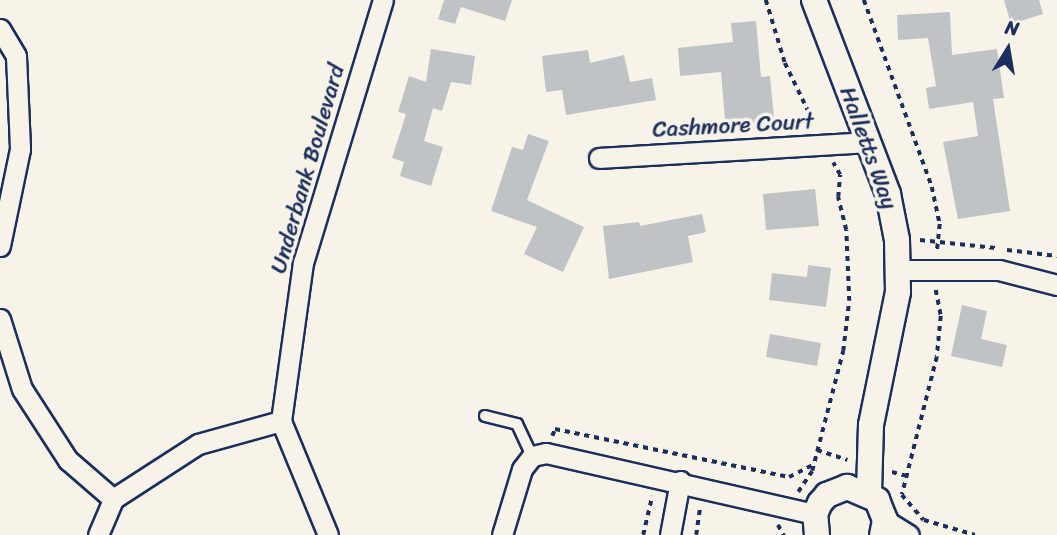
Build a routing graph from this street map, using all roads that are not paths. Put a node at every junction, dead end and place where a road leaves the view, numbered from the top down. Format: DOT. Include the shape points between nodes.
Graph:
graph roads {
  1 [pos="383,0"];
  2 [pos="814,0"];
  3 [pos="0,29"];
  4 [pos="869,142"];
  5 [pos="599,158"];
  6 [pos="0,246"];
  7 [pos="898,270"];
  8 [pos="1057,285"];
  9 [pos="0,319"];
  10 [pos="485,416"];
  11 [pos="281,421"];
  12 [pos="539,454"];
  13 [pos="680,481"];
  14 [pos="858,490"];
  15 [pos="113,499"];
  16 [pos="809,519"];
  17 [pos="883,528"];
  18 [pos="98,535"];
  19 [pos="328,535"];
  20 [pos="502,535"];
  21 [pos="670,535"];
  22 [pos="909,535"];
  1 -- 11 [label="street, Underbank Boulevard" via="303,262"];
  2 -- 4 [label="street, Halletts Way"];
  3 -- 6 [label="street" via="16,56 20,149"];
  4 -- 5 [label="street, Cashmore Court"];
  4 -- 7 [label="street, Halletts Way" via="888,194"];
  7 -- 8 [label="street" via="999,270"];
  7 -- 14 [label="street, Halletts Way" via="898,292"];
  9 -- 15 [label="street" via="22,389 68,460"];
  10 -- 12 [label="lane" via="517,424"];
  11 -- 15 [label="street" via="198,444"];
  11 -- 19 [label="street"];
  12 -- 13 [label="street"];
  12 -- 20 [label="street" via="522,469"];
  13 -- 16 [label="street"];
  13 -- 21 [label="street"];
  14 -- 16 [label="street" via="827,495"];
  14 -- 17 [label="street" via="877,500"];
  15 -- 18 [label="street"];
  17 -- 22 [label="street"];
}
